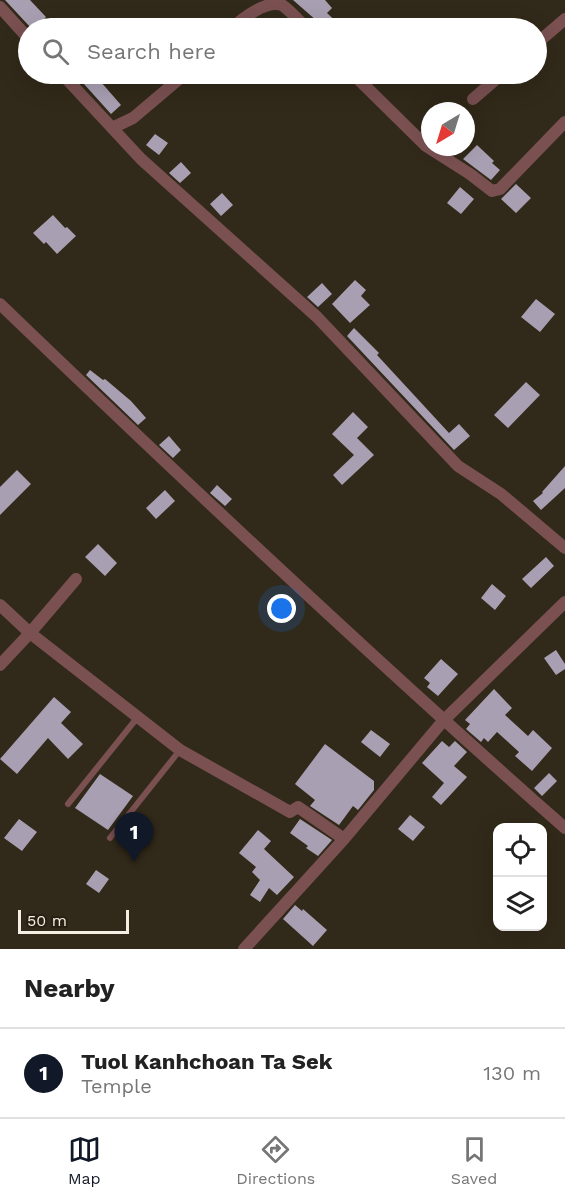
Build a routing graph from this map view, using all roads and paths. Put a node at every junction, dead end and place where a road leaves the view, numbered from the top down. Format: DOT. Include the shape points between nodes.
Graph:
graph roads {
  1 [pos="0,7"];
  2 [pos="246,18"];
  3 [pos="295,18"];
  4 [pos="565,19"];
  5 [pos="18,27"];
  6 [pos="547,35"];
  7 [pos="71,84"];
  8 [pos="173,84"];
  9 [pos="363,84"];
  10 [pos="490,84"];
  11 [pos="473,99"];
  12 [pos="565,122"];
  13 [pos="112,128"];
  14 [pos="0,304"];
  15 [pos="565,548"];
  16 [pos="76,579"];
  17 [pos="565,602"];
  18 [pos="0,605"];
  19 [pos="30,633"];
  20 [pos="0,665"];
  21 [pos="137,717"];
  22 [pos="443,721"];
  23 [pos="180,750"];
  24 [pos="68,804"];
  25 [pos="565,828"];
  26 [pos="110,838"];
  27 [pos="344,839"];
  28 [pos="244,949"];
  1 -- 5 [label="street"];
  2 -- 3 [label="street" via="273,3"];
  4 -- 6 [label="street"];
  7 -- 13 [label="street"];
  8 -- 13 [label="street" via="133,118"];
  9 -- 12 [label="street" via="426,146 492,191 500,189"];
  10 -- 11 [label="street"];
  13 -- 15 [label="street" via="141,159 317,317 458,465 501,494"];
  14 -- 22 [label="street"];
  16 -- 19 [label="street"];
  17 -- 22 [label="street"];
  18 -- 19 [label="street"];
  19 -- 20 [label="street"];
  19 -- 21 [label="street"];
  21 -- 23 [label="street"];
  21 -- 24 [label="lane"];
  22 -- 25 [label="street"];
  22 -- 27 [label="street"];
  23 -- 26 [label="lane"];
  23 -- 27 [label="street" via="290,812 298,807"];
  27 -- 28 [label="street"];
}
